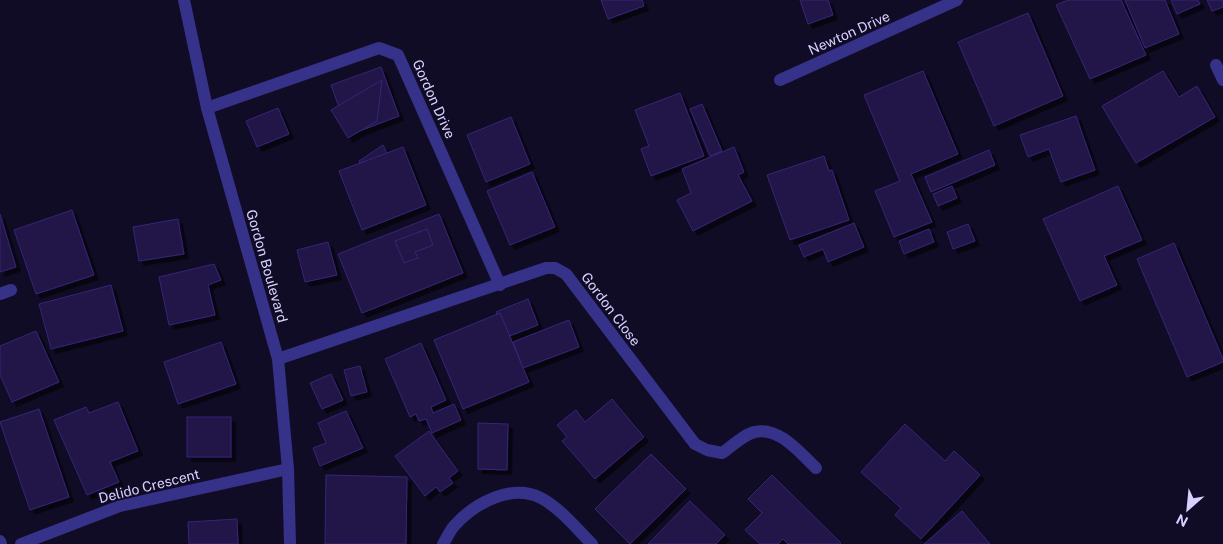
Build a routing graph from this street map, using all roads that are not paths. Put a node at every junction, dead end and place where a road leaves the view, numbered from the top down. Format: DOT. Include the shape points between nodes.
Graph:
graph roads {
  1 [pos="184,0"];
  2 [pos="957,0"];
  3 [pos="1216,65"];
  4 [pos="780,80"];
  5 [pos="1223,80"];
  6 [pos="207,108"];
  7 [pos="500,285"];
  8 [pos="278,359"];
  9 [pos="816,468"];
  10 [pos="288,469"];
  11 [pos="21,544"];
  12 [pos="290,544"];
  13 [pos="443,544"];
  14 [pos="592,544"];
  1 -- 6 [label="street, Gordon Boulevard"];
  2 -- 4 [label="street, Newton Drive"];
  3 -- 5 [label="street"];
  6 -- 7 [label="street, Gordon Drive" via="379,48 398,55"];
  6 -- 8 [label="street, Gordon Boulevard"];
  7 -- 8 [label="street, Gordon Close"];
  7 -- 9 [label="street, Gordon Close" via="546,268 555,268 566,274 695,444 722,453 754,432 766,432 782,437"];
  8 -- 10 [label="street, Gordon Boulevard"];
  10 -- 11 [label="street, Delido Crescent" via="120,506"];
  10 -- 12 [label="street, Gordon Boulevard"];
  13 -- 14 [label="street" via="456,524 479,506 504,493 522,492 540,497 555,507"];
}
